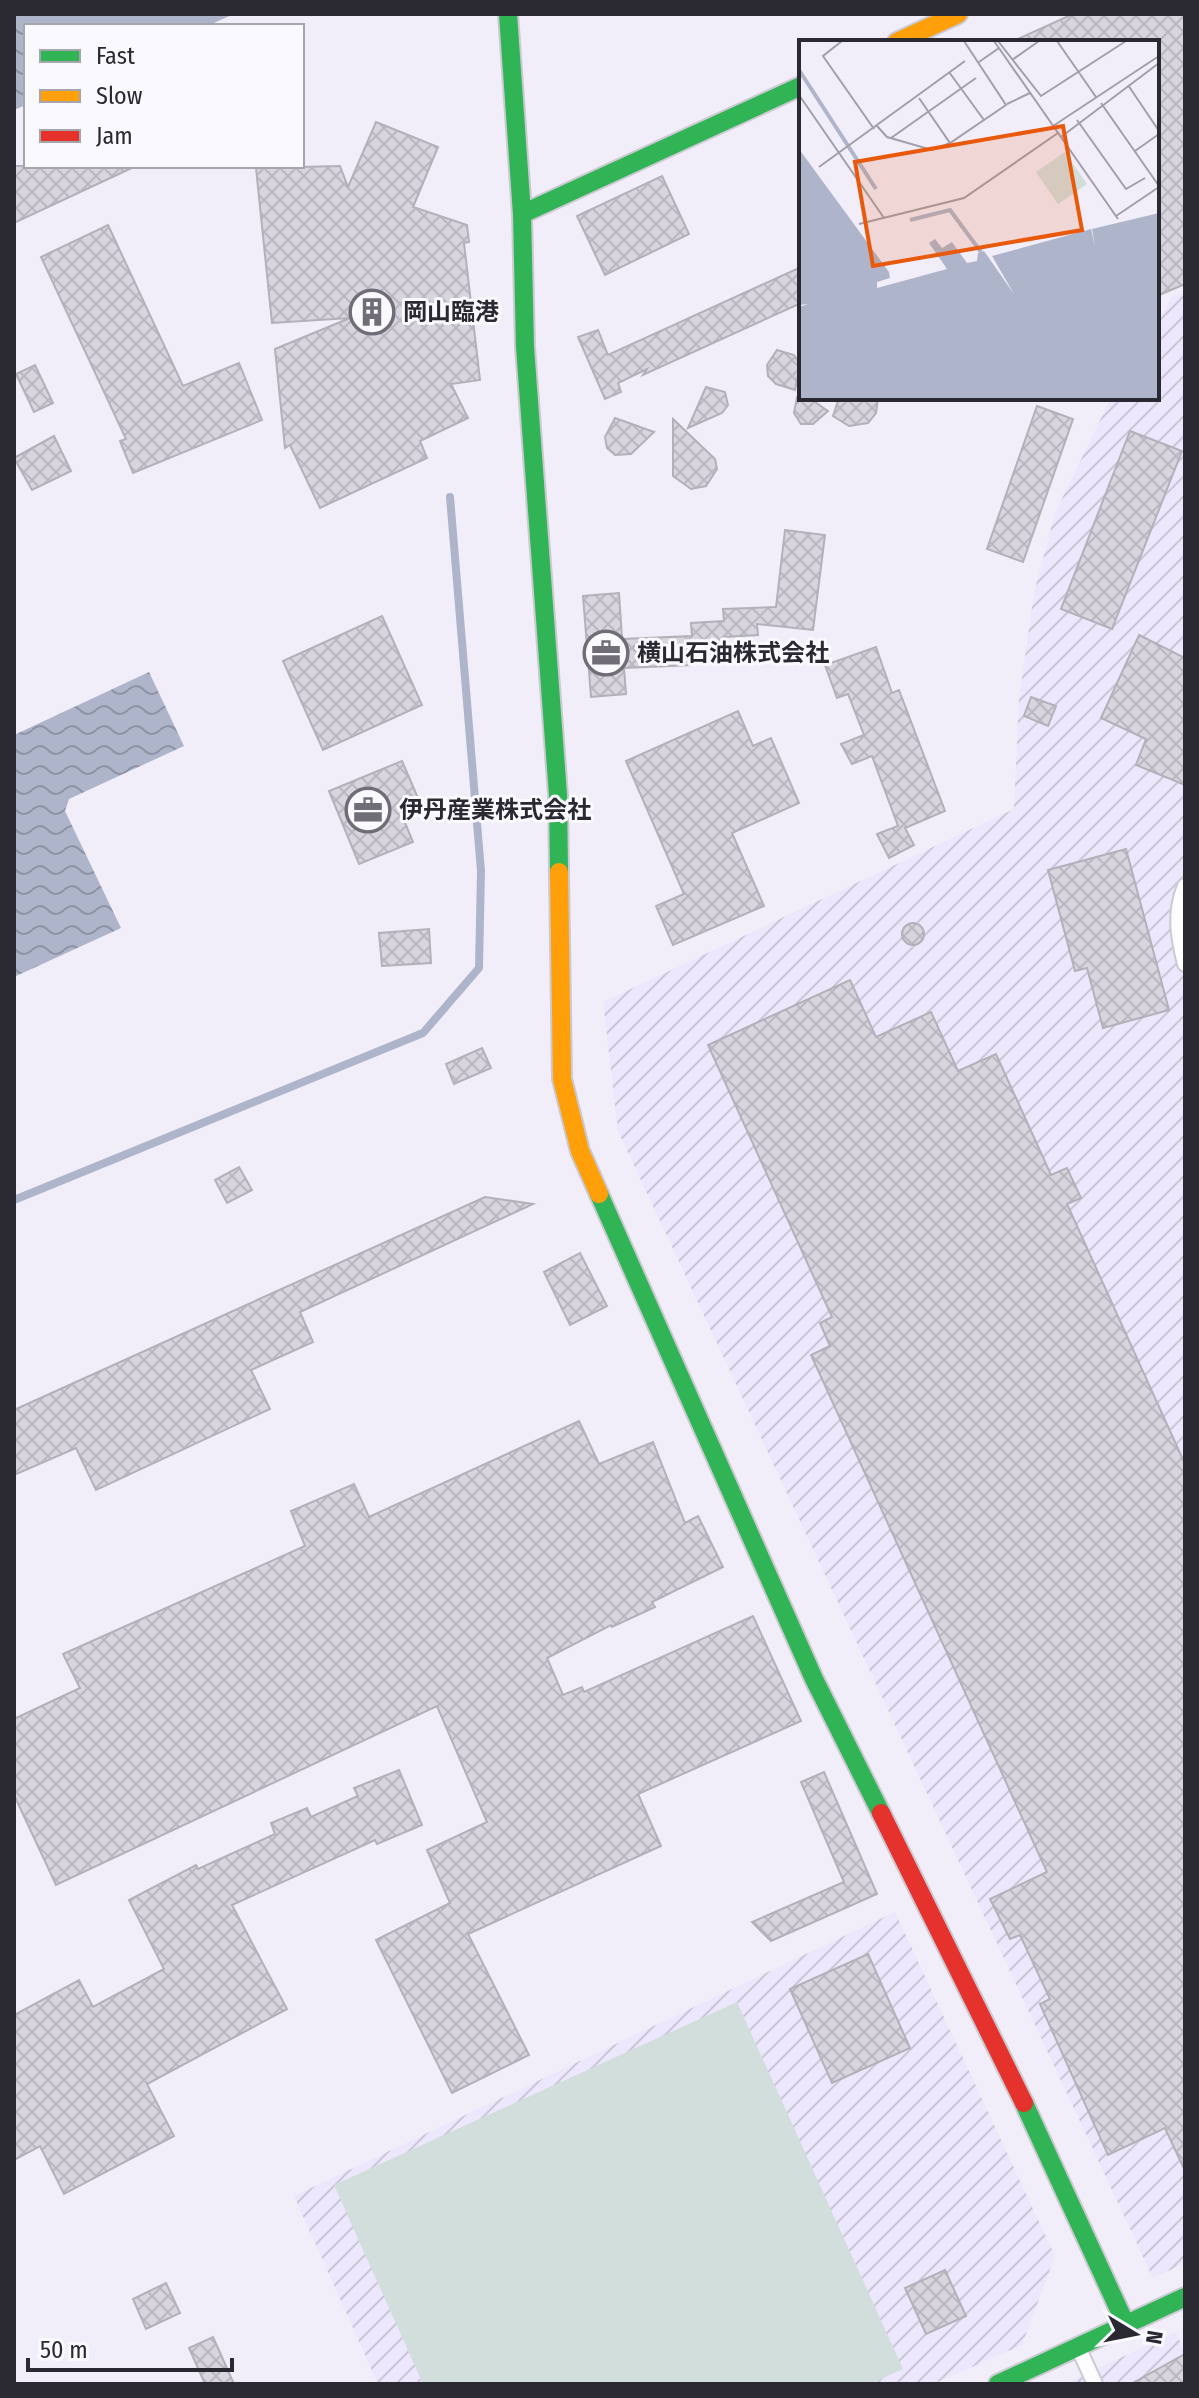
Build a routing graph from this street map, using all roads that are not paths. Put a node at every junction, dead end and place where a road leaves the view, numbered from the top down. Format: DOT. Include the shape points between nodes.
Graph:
graph roads {
  1 [pos="508,14"];
  2 [pos="958,14"];
  3 [pos="901,40"];
  4 [pos="799,87"];
  5 [pos="522,214"];
  6 [pos="1185,886"];
  7 [pos="1185,964"];
  8 [pos="1185,2297"];
  9 [pos="1126,2325"];
  10 [pos="1078,2347"];
  11 [pos="998,2384"];
  12 [pos="1095,2384"];
  1 -- 5 [label="street"];
  2 -- 3 [label="street"];
  4 -- 5 [label="street"];
  5 -- 9 [label="street" via="525,347 558,795 562,1079 580,1151 814,1679 1015,2084"];
  6 -- 7 [label="lane" via="1177,936"];
  8 -- 9 [label="street"];
  9 -- 10 [label="street"];
  10 -- 11 [label="street"];
  10 -- 12 [label="lane"];
}
